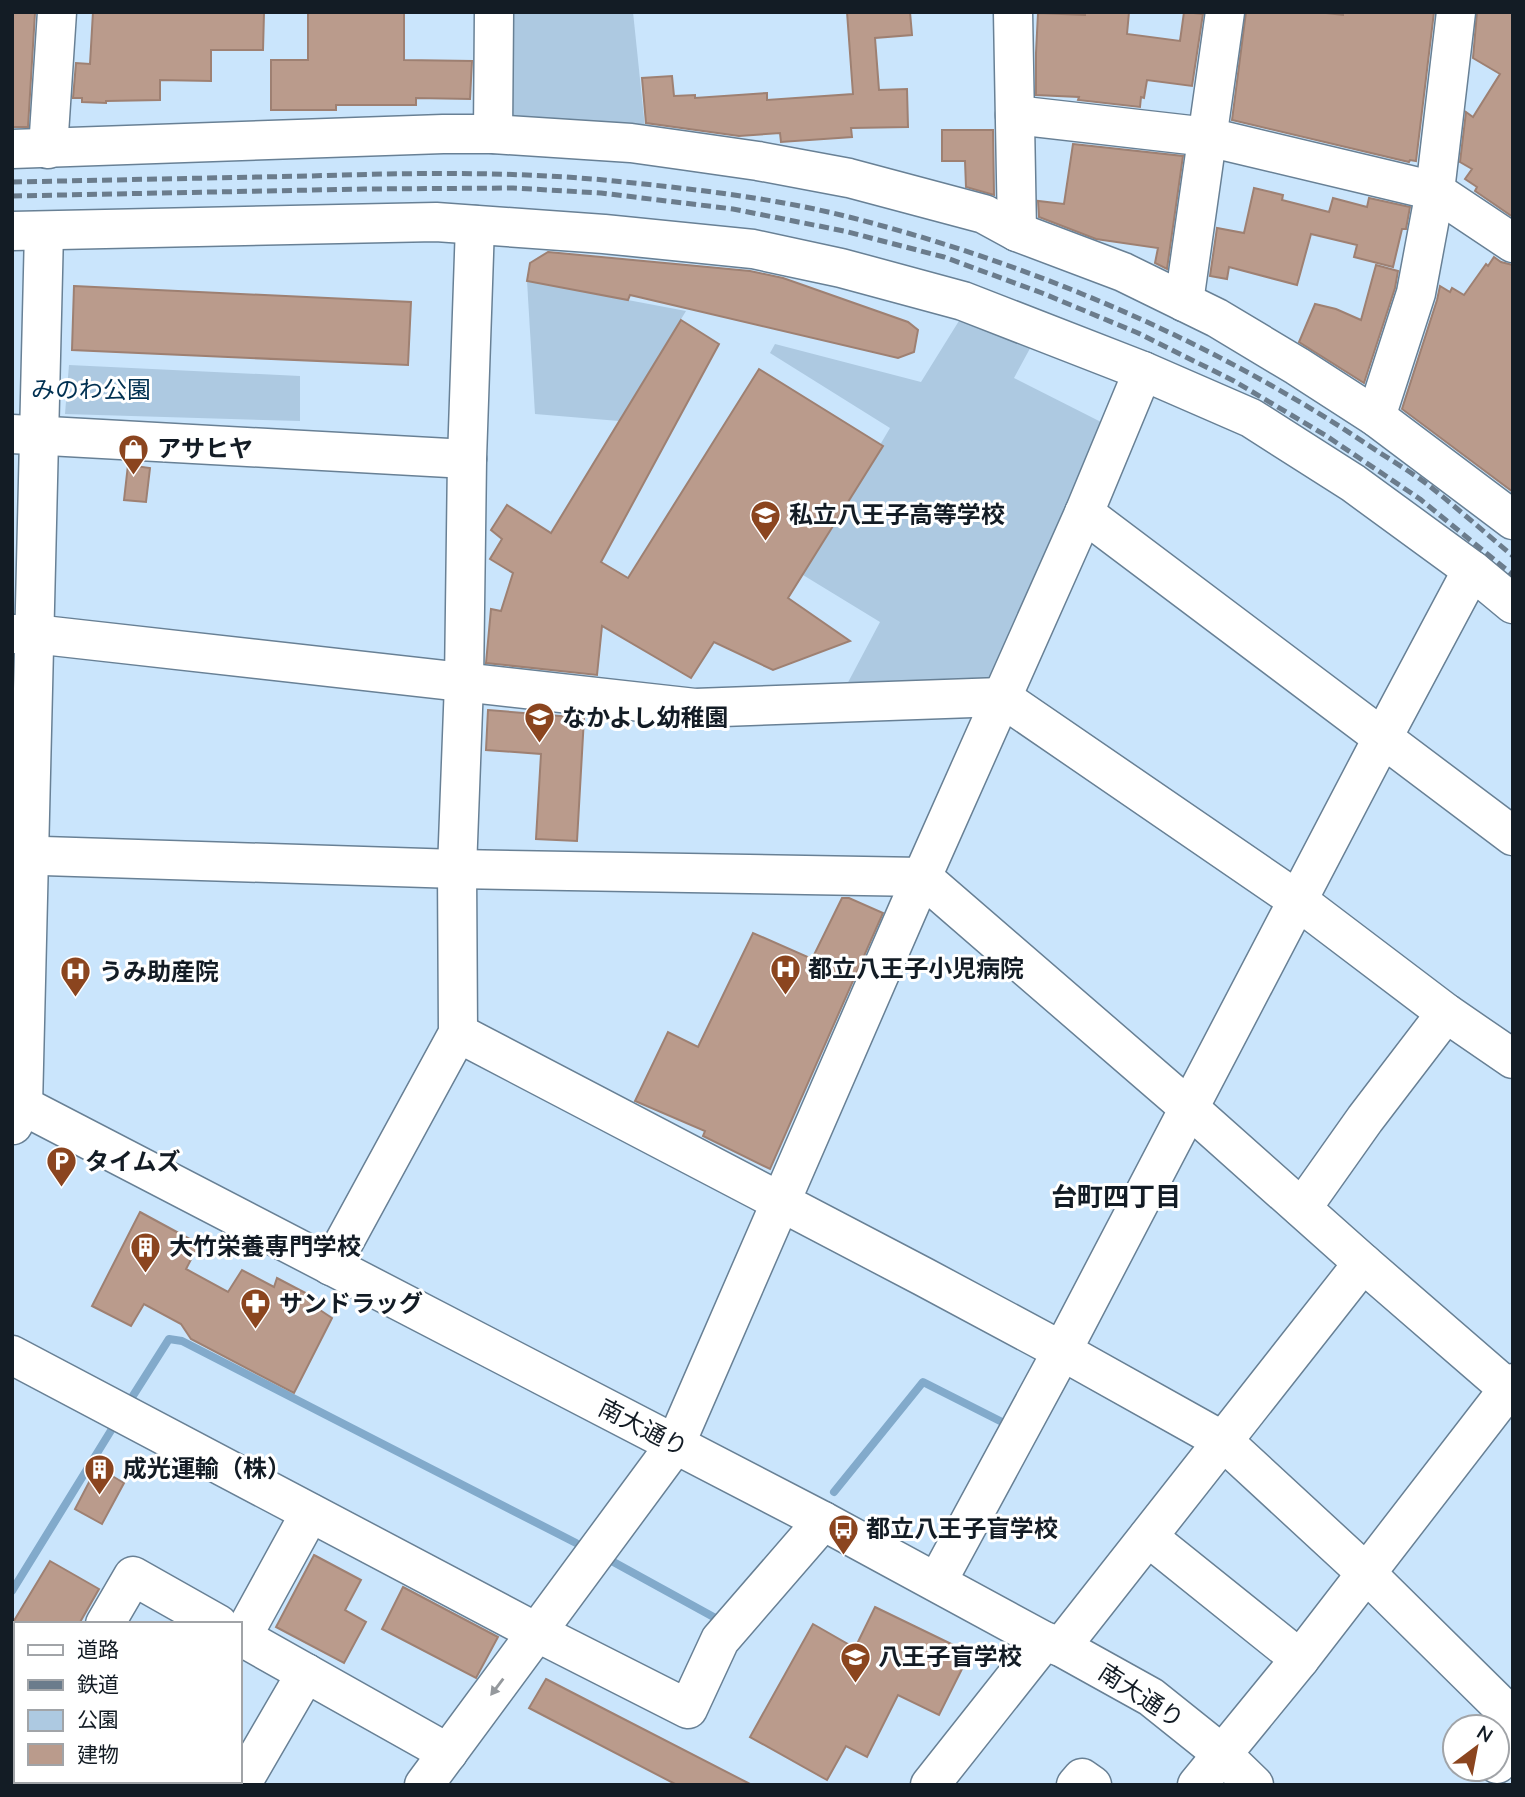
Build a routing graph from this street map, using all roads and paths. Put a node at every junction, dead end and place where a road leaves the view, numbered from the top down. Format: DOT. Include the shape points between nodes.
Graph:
graph roads {
  1 [pos="57,12"];
  2 [pos="494,12"];
  3 [pos="1013,12"];
  4 [pos="1224,12"];
  5 [pos="1456,12"];
  6 [pos="1015,115"];
  7 [pos="494,134"];
  8 [pos="1208,137"];
  9 [pos="30,149"];
  10 [pos="1435,191"];
  11 [pos="475,225"];
  12 [pos="28,231"];
  13 [pos="1017,232"];
  14 [pos="1513,243"];
  15 [pos="1184,302"];
  16 [pos="1143,371"];
  17 [pos="1377,418"];
  18 [pos="26,434"];
  19 [pos="467,459"];
  20 [pos="1084,513"];
  21 [pos="1513,520"];
  22 [pos="1472,570"];
  23 [pos="1513,604"];
  24 [pos="23,634"];
  25 [pos="464,683"];
  26 [pos="1001,697"];
  27 [pos="1382,737"];
  28 [pos="1513,836"];
  29 [pos="21,855"];
  30 [pos="457,869"];
  31 [pos="922,877"];
  32 [pos="1297,900"];
  33 [pos="1446,1013"];
  34 [pos="458,1033"];
  35 [pos="1513,1059"];
  36 [pos="1189,1108"];
  37 [pos="16,1111"];
  38 [pos="782,1202"];
  39 [pos="1303,1208"];
  40 [pos="1363,1263"];
  41 [pos="331,1266"];
  42 [pos="1062,1351"];
  43 [pos="12,1355"];
  44 [pos="1511,1388"];
  45 [pos="1223,1441"];
  46 [pos="675,1445"];
  47 [pos="310,1513"];
  48 [pos="823,1521"];
  49 [pos="1148,1537"];
  50 [pos="1366,1573"];
  51 [pos="937,1582"];
  52 [pos="106,1622"];
  53 [pos="215,1622"];
  54 [pos="239,1622"];
  55 [pos="538,1633"];
  56 [pos="242,1637"];
  57 [pos="1053,1644"];
  58 [pos="1300,1659"];
  59 [pos="306,1673"];
  60 [pos="1513,1718"];
  61 [pos="448,1753"];
  62 [pos="1221,1753"];
  63 [pos="241,1785"];
  64 [pos="424,1785"];
  65 [pos="930,1785"];
  66 [pos="1076,1785"];
  67 [pos="1092,1785"];
  68 [pos="1197,1785"];
  69 [pos="1254,1785"];
  1 -- 9 [label="street"];
  2 -- 7 [label="street"];
  3 -- 6 [label="street"];
  4 -- 8 [label="street"];
  5 -- 10 [label="street"];
  6 -- 8 [label="street"];
  6 -- 13 [label="street"];
  7 -- 9 [label="street"];
  7 -- 13 [label="street" via="631,143 836,175 984,214"];
  8 -- 10 [label="street"];
  8 -- 15 [label="street"];
  10 -- 14 [label="street"];
  10 -- 17 [label="street" via="1416,293"];
  11 -- 12 [label="street" via="436,222"];
  11 -- 16 [label="street" via="752,249 841,268 963,301"];
  11 -- 19 [label="street"];
  12 -- 18 [label="street"];
  13 -- 15 [label="street" via="1123,272"];
  15 -- 17 [label="street"];
  16 -- 20 [label="street"];
  16 -- 22 [label="street" via="1251,418 1353,483"];
  17 -- 21 [label="street"];
  18 -- 19 [label="street"];
  18 -- 24 [label="street"];
  19 -- 25 [label="street"];
  20 -- 26 [label="street"];
  20 -- 27 [label="street"];
  22 -- 23 [label="street"];
  22 -- 27 [label="street"];
  24 -- 25 [label="street"];
  24 -- 29 [label="street"];
  25 -- 26 [label="street" via="695,708"];
  25 -- 30 [label="street"];
  26 -- 31 [label="street"];
  26 -- 32 [label="street"];
  27 -- 28 [label="street"];
  27 -- 32 [label="street"];
  29 -- 30 [label="street"];
  29 -- 37 [label="street"];
  30 -- 31 [label="street"];
  30 -- 34 [label="street"];
  31 -- 36 [label="street"];
  31 -- 38 [label="street"];
  32 -- 33 [label="street"];
  32 -- 36 [label="street"];
  33 -- 35 [label="street"];
  33 -- 39 [label="street"];
  34 -- 38 [label="street"];
  34 -- 41 [label="street"];
  36 -- 39 [label="street"];
  36 -- 42 [label="street"];
  37 -- 41 [label="street, 南大通り"];
  38 -- 42 [label="street"];
  38 -- 46 [label="street"];
  39 -- 40 [label="street"];
  40 -- 44 [label="street"];
  40 -- 45 [label="street"];
  41 -- 46 [label="street, 南大通り"];
  42 -- 45 [label="street"];
  42 -- 51 [label="street"];
  43 -- 47 [label="street"];
  44 -- 50 [label="street"];
  45 -- 49 [label="street"];
  45 -- 50 [label="street"];
  46 -- 48 [label="street, 南大通り"];
  46 -- 55 [label="street"];
  47 -- 54 [label="street"];
  47 -- 55 [label="street"];
  48 -- 51 [label="street, 南大通り"];
  48 -- 55 [label="street" via="720,1640 688,1709"];
  49 -- 57 [label="street"];
  49 -- 58 [label="street"];
  50 -- 58 [label="street"];
  50 -- 60 [label="street"];
  51 -- 57 [label="street, 南大通り"];
  52 -- 53 [label="street" via="133,1576"];
  55 -- 61 [label="street, one-way"];
  56 -- 59 [label="street"];
  57 -- 62 [label="street, 南大通り" via="1151,1697"];
  57 -- 65 [label="street"];
  58 -- 62 [label="street"];
  59 -- 61 [label="street"];
  59 -- 63 [label="street"];
  61 -- 64 [label="street"];
  62 -- 68 [label="street"];
  62 -- 69 [label="street, 南大通り"];
  66 -- 67 [label="street" via="1082,1777"];
}
